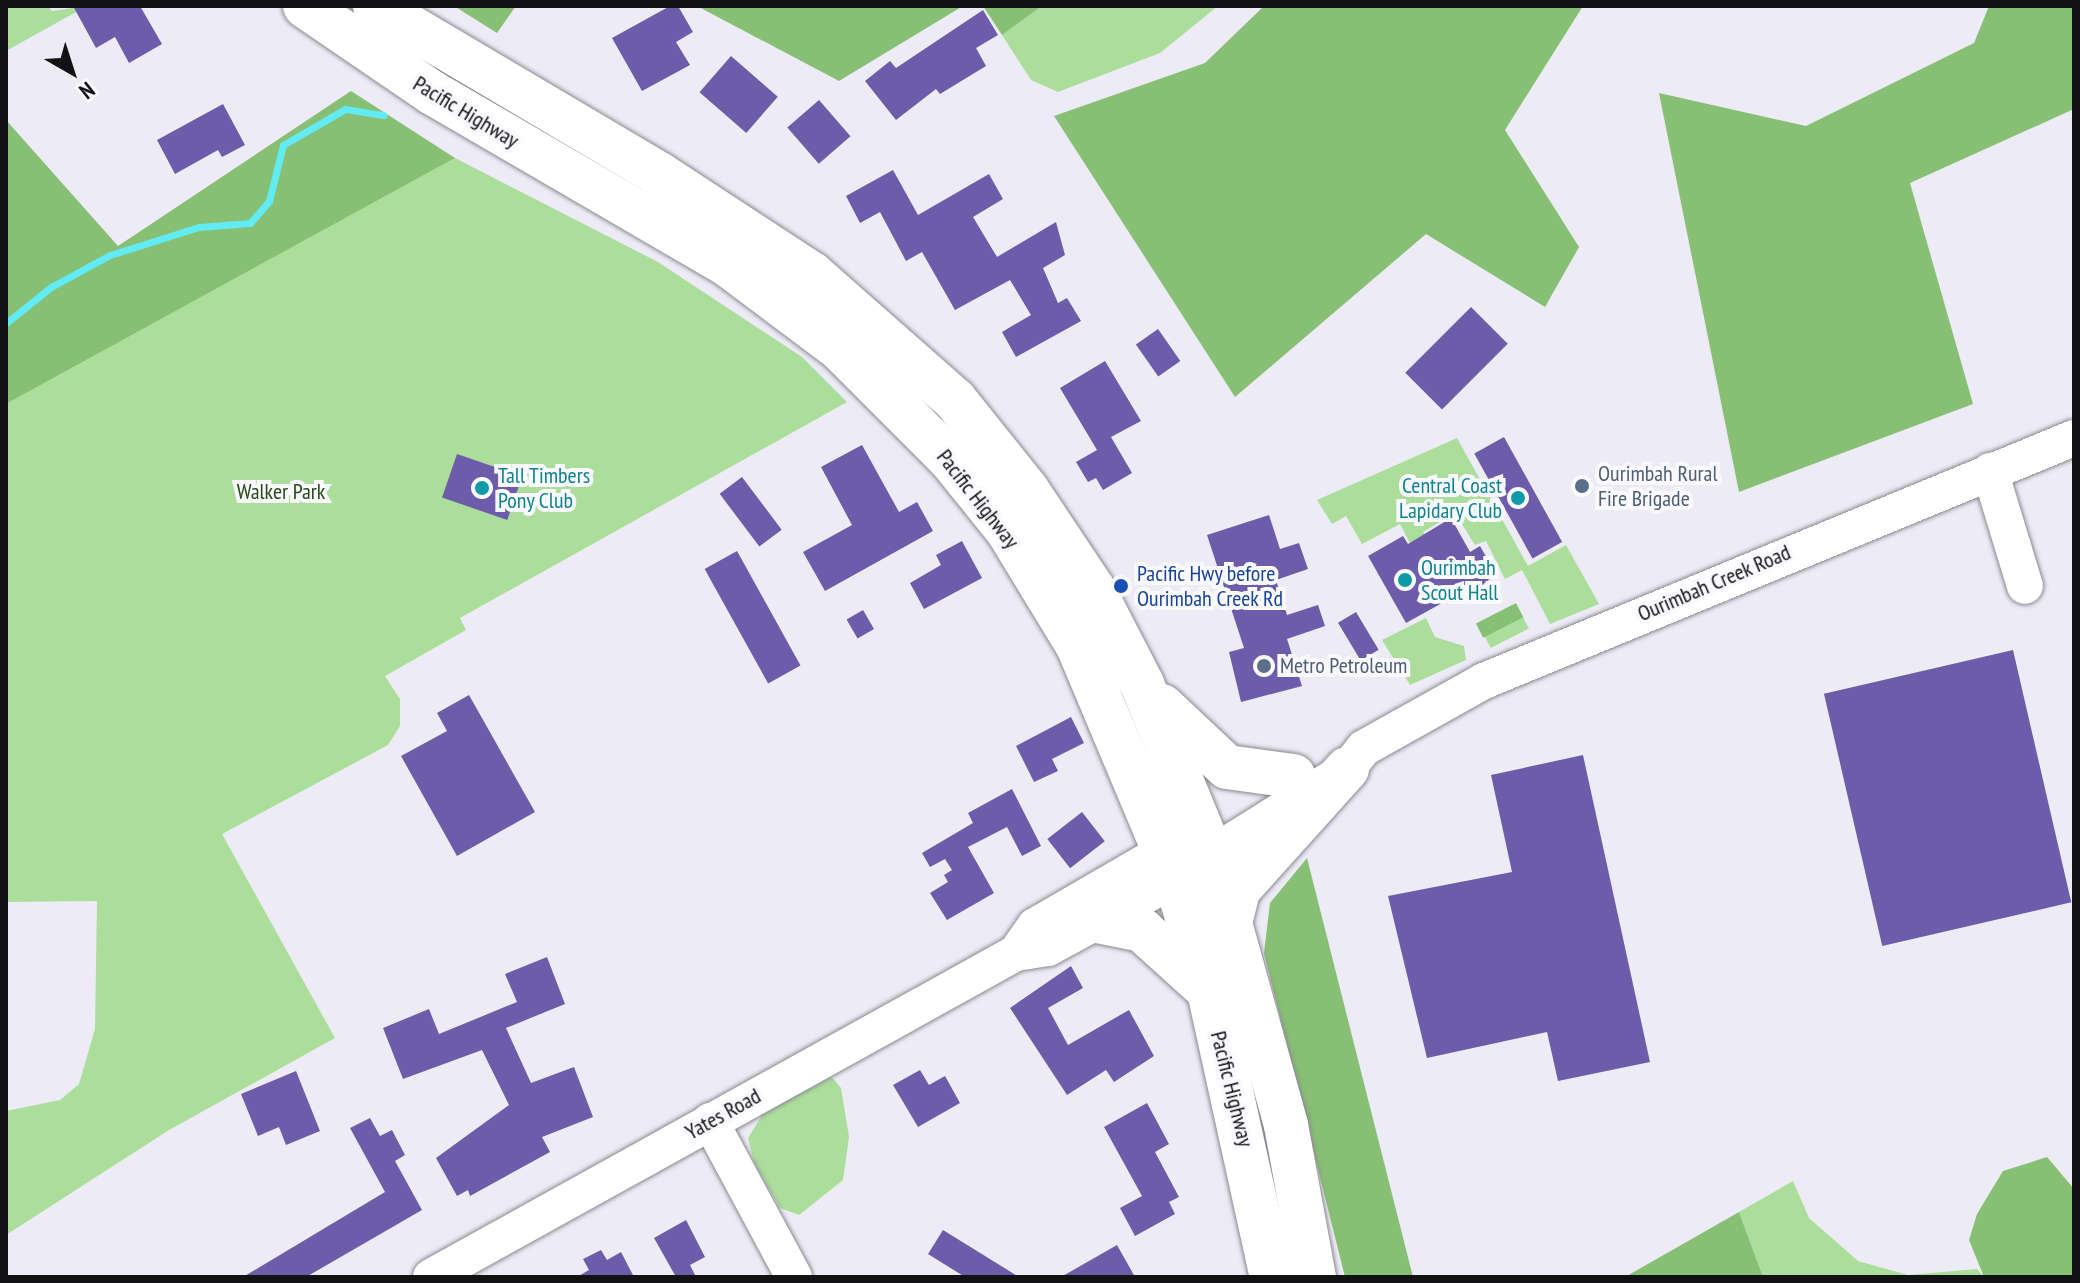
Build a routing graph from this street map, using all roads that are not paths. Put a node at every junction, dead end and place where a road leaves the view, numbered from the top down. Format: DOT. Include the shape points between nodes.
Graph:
graph roads {
  1 [pos="305,6"];
  2 [pos="375,6"];
  3 [pos="2074,438"];
  4 [pos="1990,471"];
  5 [pos="2025,586"];
  6 [pos="1142,684"];
  7 [pos="1355,758"];
  8 [pos="1293,776"];
  9 [pos="1188,851"];
  10 [pos="1231,919"];
  11 [pos="1097,921"];
  12 [pos="1016,953"];
  13 [pos="1209,991"];
  14 [pos="710,1121"];
  15 [pos="431,1277"];
  16 [pos="794,1277"];
  17 [pos="1272,1277"];
  18 [pos="1314,1277"];
  1 -- 9 [label="main road, Pacific Highway" via="431,92 728,265 848,357 950,459 1008,531 1078,646"];
  2 -- 6 [label="main road, Pacific Highway" via="659,174 812,274 934,380 1027,490 1093,589"];
  3 -- 4 [label="street, Ourimbah Creek Road"];
  4 -- 5 [label="street"];
  4 -- 7 [label="street, Ourimbah Creek Road" via="1600,643 1484,681"];
  6 -- 8 [label="main road" via="1201,749 1227,767"];
  6 -- 9 [label="main road, Pacific Highway"];
  7 -- 8 [label="street, Ourimbah Creek Road" via="1339,750"];
  7 -- 9 [label="street, Ourimbah Creek Road"];
  7 -- 10 [label="main road" via="1238,890"];
  8 -- 9 [label="street, Ourimbah Creek Road"];
  9 -- 10 [label="main road, Pacific Highway"];
  9 -- 11 [label="street, Yates Road"];
  9 -- 12 [label="street, Yates Road" via="1035,926"];
  9 -- 13 [label="main road, Pacific Highway"];
  10 -- 18 [label="main road, Pacific Highway" via="1286,1125"];
  11 -- 12 [label="street, Yates Road" via="1048,948"];
  11 -- 13 [label="main road" via="1142,930"];
  12 -- 14 [label="street, Yates Road"];
  13 -- 17 [label="main road, Pacific Highway"];
  14 -- 15 [label="street, Yates Road"];
  14 -- 16 [label="street"];
}
